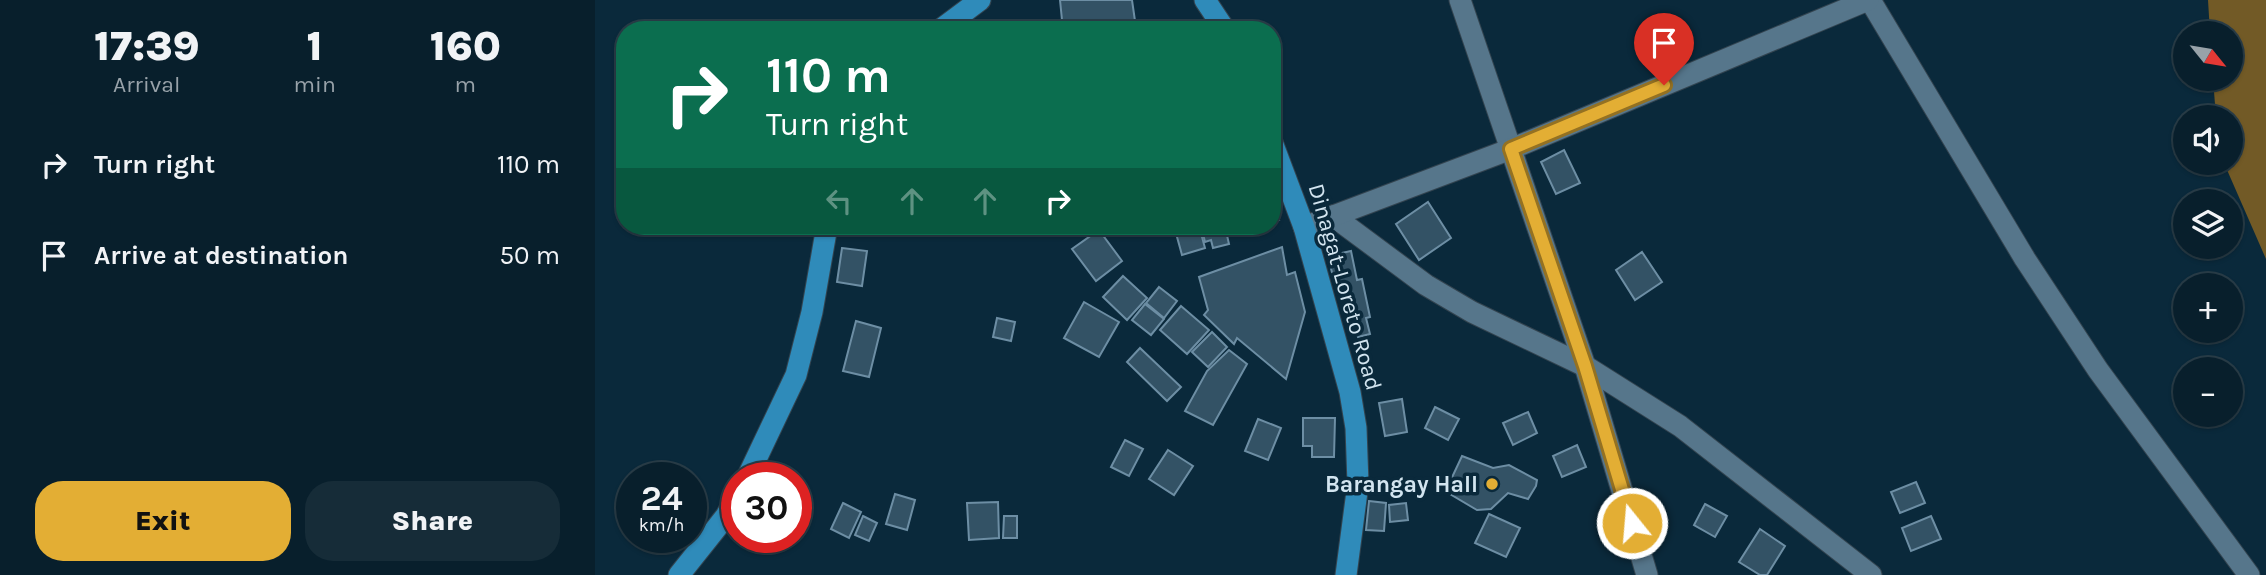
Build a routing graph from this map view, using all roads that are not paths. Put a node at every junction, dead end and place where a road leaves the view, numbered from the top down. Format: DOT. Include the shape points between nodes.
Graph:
graph roads {
  1 [pos="980,0"];
  2 [pos="1205,0"];
  3 [pos="1460,0"];
  4 [pos="1869,0"];
  5 [pos="952,21"];
  6 [pos="1219,21"];
  7 [pos="1511,149"];
  8 [pos="1281,166"];
  9 [pos="1333,216"];
  10 [pos="1304,227"];
  11 [pos="825,235"];
  12 [pos="1585,366"];
  13 [pos="755,462"];
  14 [pos="721,522"];
  15 [pos="679,575"];
  16 [pos="1346,575"];
  17 [pos="1647,575"];
  18 [pos="1871,575"];
  19 [pos="2249,575"];
  1 -- 5 [label="main road"];
  2 -- 6 [label="main road"];
  3 -- 7 [label="street"];
  4 -- 7 [label="street"];
  4 -- 19 [label="street" via="2025,259 2091,359"];
  7 -- 9 [label="street"];
  7 -- 12 [label="street"];
  8 -- 10 [label="main road, Dinagat-Loreto Road"];
  9 -- 10 [label="street"];
  9 -- 12 [label="street" via="1449,299"];
  10 -- 16 [label="main road, Dinagat-Loreto Road" via="1342,357 1356,428 1358,484"];
  11 -- 13 [label="main road" via="796,375"];
  12 -- 17 [label="street"];
  12 -- 18 [label="street" via="1680,426"];
  14 -- 15 [label="main road"];
}
